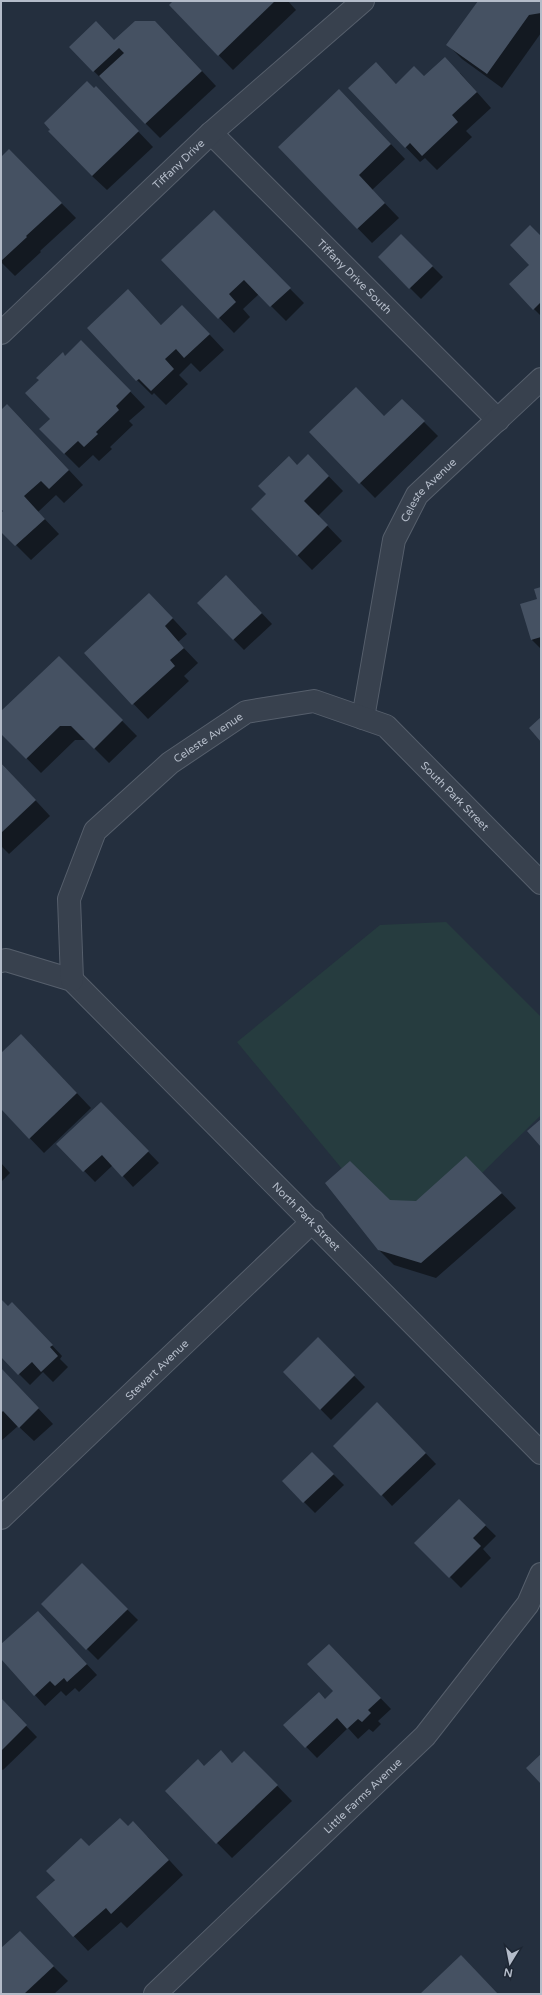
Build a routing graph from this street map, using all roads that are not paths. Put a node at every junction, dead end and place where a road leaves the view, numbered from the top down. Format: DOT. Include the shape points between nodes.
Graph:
graph roads {
  1 [pos="362,1"];
  2 [pos="211,133"];
  3 [pos="1,334"];
  4 [pos="541,379"];
  5 [pos="498,420"];
  6 [pos="363,718"];
  7 [pos="541,883"];
  8 [pos="1,960"];
  9 [pos="72,980"];
  10 [pos="313,1221"];
  11 [pos="541,1452"];
  12 [pos="1,1518"];
  13 [pos="541,1574"];
  14 [pos="155,1994"];
  1 -- 2 [label="street, Tiffany Drive"];
  2 -- 3 [label="street, Tiffany Drive"];
  2 -- 5 [label="street, Tiffany Drive South"];
  4 -- 5 [label="street, Celeste Avenue"];
  5 -- 6 [label="street, Celeste Avenue" via="417,495 394,540"];
  6 -- 7 [label="street, South Park Street" via="386,726"];
  6 -- 9 [label="street, Celeste Avenue" via="314,701 246,712 170,763 95,831 69,899"];
  8 -- 9 [label="street"];
  9 -- 10 [label="street, North Park Street"];
  10 -- 11 [label="street, North Park Street"];
  10 -- 12 [label="street, Stewart Avenue"];
  13 -- 14 [label="street, Little Farms Avenue" via="528,1604 425,1736"];
}
